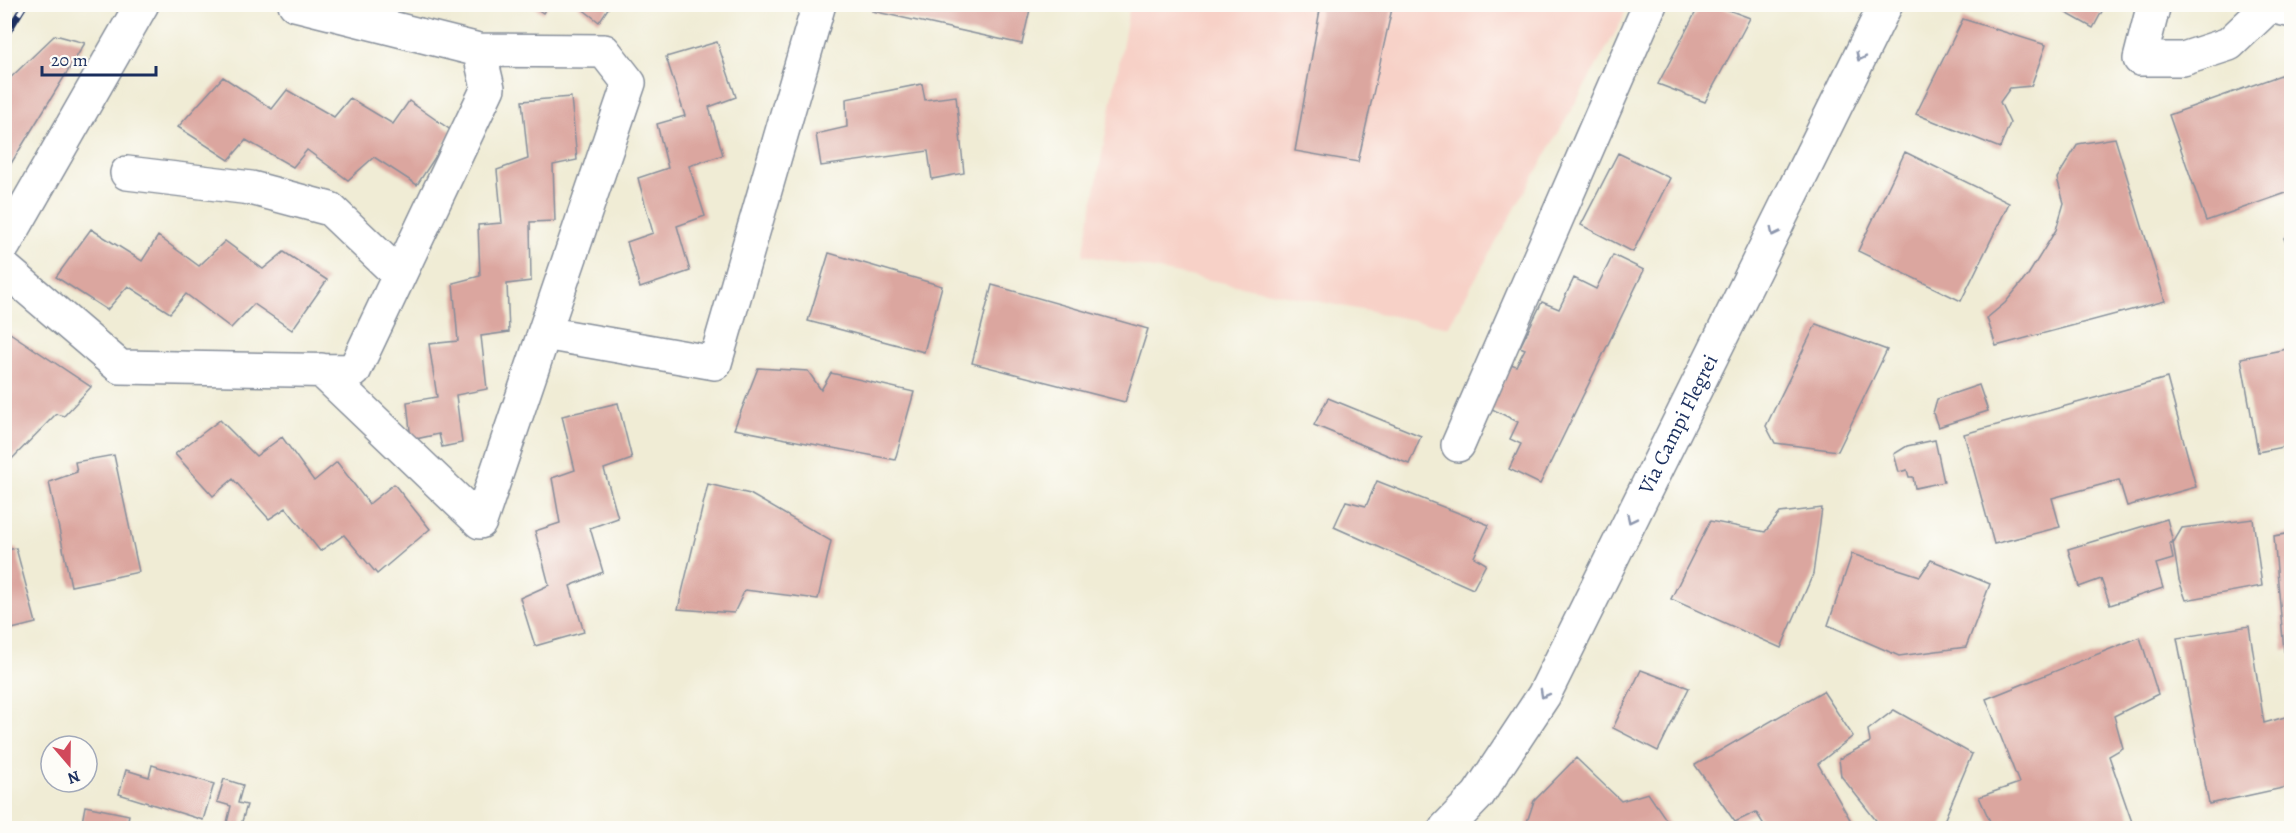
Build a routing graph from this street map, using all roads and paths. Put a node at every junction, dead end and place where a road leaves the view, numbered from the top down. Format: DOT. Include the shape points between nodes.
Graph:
graph roads {
  1 [pos="142,4"];
  2 [pos="295,4"];
  3 [pos="819,4"];
  4 [pos="1650,4"];
  5 [pos="1886,4"];
  6 [pos="2154,4"];
  7 [pos="2292,11"];
  8 [pos="479,50"];
  9 [pos="127,173"];
  10 [pos="4,245"];
  11 [pos="4,268"];
  12 [pos="399,275"];
  13 [pos="544,333"];
  14 [pos="321,370"];
  15 [pos="1458,445"];
  16 [pos="1446,828"];
  1 -- 10 [label="street"];
  2 -- 8 [label="street"];
  3 -- 13 [label="street" via="715,363"];
  4 -- 15 [label="street"];
  5 -- 16 [label="street, Via Campi Flegrei, one-way" via="1544,695 1478,795"];
  6 -- 7 [label="street" via="2140,59 2183,59 2229,44 2269,6"];
  8 -- 12 [label="street" via="488,88"];
  8 -- 13 [label="street" via="604,51 629,83"];
  9 -- 12 [label="street" via="251,188 330,209"];
  11 -- 14 [label="street" via="120,367"];
  12 -- 14 [label="street" via="354,371"];
  13 -- 14 [label="street" via="480,522"];
}
